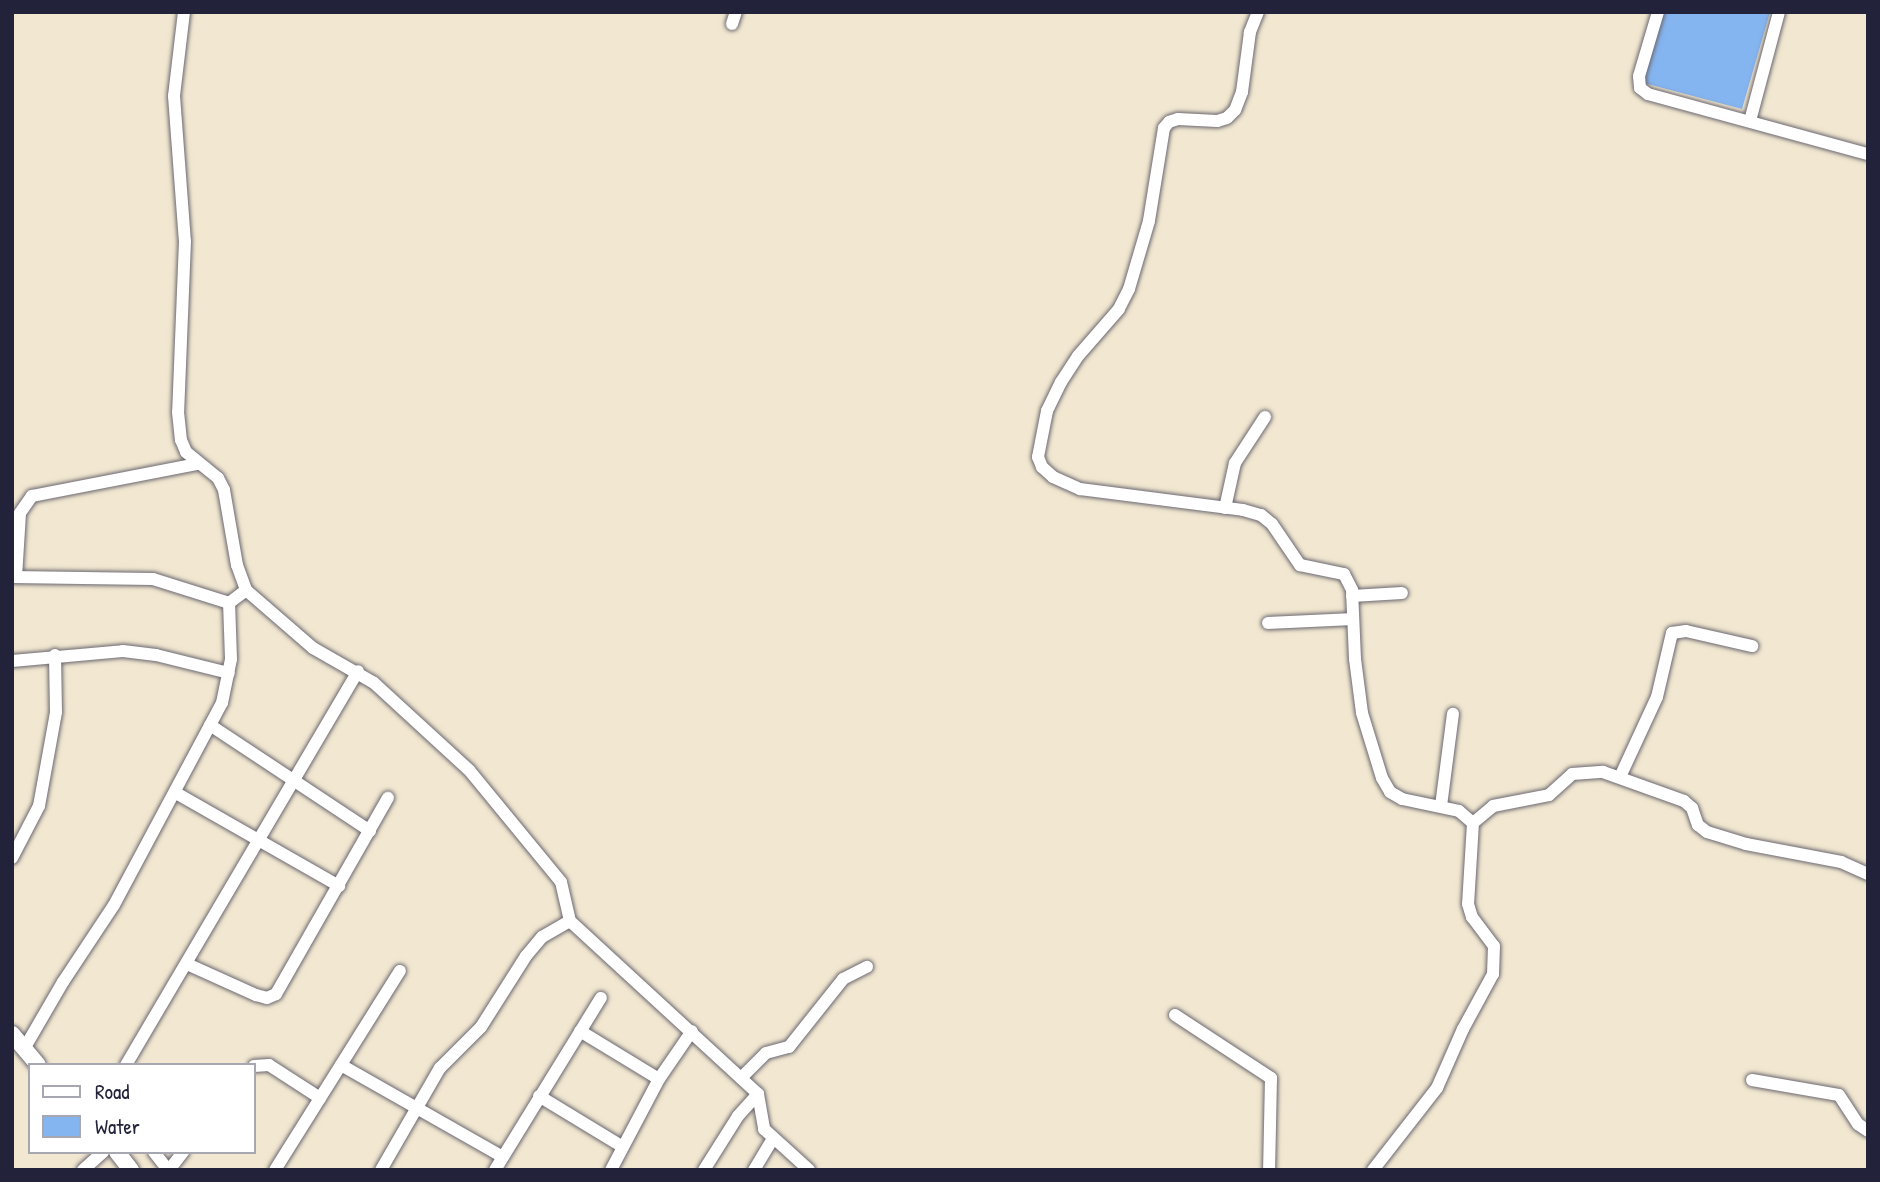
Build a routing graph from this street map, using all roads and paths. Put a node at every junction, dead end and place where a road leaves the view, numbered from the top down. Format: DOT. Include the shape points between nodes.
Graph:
graph roads {
  1 [pos="184,12"];
  2 [pos="1258,12"];
  3 [pos="1658,12"];
  4 [pos="1779,12"];
  5 [pos="1750,121"];
  6 [pos="1868,154"];
  7 [pos="1265,417"];
  8 [pos="197,464"];
  9 [pos="1225,508"];
  10 [pos="14,577"];
  11 [pos="246,590"];
  12 [pos="1402,593"];
  13 [pos="1352,596"];
  14 [pos="229,603"];
  15 [pos="1353,619"];
  16 [pos="1268,623"];
  17 [pos="1752,646"];
  18 [pos="55,655"];
  19 [pos="12,661"];
  20 [pos="358,671"];
  21 [pos="229,673"];
  22 [pos="1453,714"];
  23 [pos="210,726"];
  24 [pos="1620,777"];
  25 [pos="292,779"];
  26 [pos="176,793"];
  27 [pos="388,798"];
  28 [pos="1441,806"];
  29 [pos="1472,823"];
  30 [pos="370,831"];
  31 [pos="257,839"];
  32 [pos="12,858"];
  33 [pos="1868,874"];
  34 [pos="339,886"];
  35 [pos="570,921"];
  36 [pos="187,964"];
  37 [pos="867,967"];
  38 [pos="400,971"];
  39 [pos="601,998"];
  40 [pos="1175,1015"];
  41 [pos="580,1031"];
  42 [pos="692,1031"];
  43 [pos="12,1034"];
  44 [pos="24,1049"];
  45 [pos="36,1063"];
  46 [pos="127,1063"];
  47 [pos="341,1065"];
  48 [pos="256,1066"];
  49 [pos="741,1078"];
  50 [pos="659,1079"];
  51 [pos="1752,1080"];
  52 [pos="758,1094"];
  53 [pos="539,1096"];
  54 [pos="320,1098"];
  55 [pos="418,1108"];
  56 [pos="1868,1131"];
  57 [pos="773,1138"];
  58 [pos="623,1147"];
  59 [pos="101,1154"];
  60 [pos="119,1154"];
  61 [pos="156,1154"];
  62 [pos="181,1154"];
  63 [pos="503,1157"];
  64 [pos="83,1170"];
  65 [pos="131,1170"];
  66 [pos="168,1170"];
  67 [pos="275,1170"];
  68 [pos="381,1170"];
  69 [pos="495,1170"];
  70 [pos="611,1170"];
  71 [pos="704,1170"];
  72 [pos="754,1170"];
  73 [pos="809,1170"];
  74 [pos="1269,1170"];
  75 [pos="1373,1170"];
  1 -- 8 [label="street" via="174,96 185,241 178,412 181,440"];
  2 -- 9 [label="street" via="1235,110 1217,121 1178,119 1164,128 1149,221 1129,289 1119,309 1061,382 1039,443 1042,467 1080,489"];
  3 -- 5 [label="street" via="1639,76 1640,88"];
  4 -- 5 [label="street"];
  5 -- 6 [label="street"];
  7 -- 9 [label="street" via="1236,463"];
  8 -- 10 [label="street" via="33,496 20,513"];
  8 -- 11 [label="street" via="218,478 225,490 237,565"];
  9 -- 13 [label="street" via="1261,515 1300,565 1344,573"];
  10 -- 14 [label="street" via="153,579"];
  11 -- 14 [label="street"];
  11 -- 20 [label="street" via="313,648"];
  12 -- 13 [label="street"];
  13 -- 15 [label="street"];
  14 -- 21 [label="street"];
  15 -- 16 [label="street"];
  15 -- 28 [label="street" via="1362,713 1382,778 1390,792 1402,799"];
  17 -- 24 [label="street" via="1686,631 1672,633 1657,697"];
  18 -- 19 [label="street"];
  18 -- 21 [label="street" via="122,651"];
  18 -- 32 [label="street" via="56,712 39,806"];
  20 -- 25 [label="street"];
  20 -- 35 [label="street" via="494,796 561,882"];
  21 -- 23 [label="street" via="222,703"];
  22 -- 28 [label="street"];
  23 -- 25 [label="street"];
  23 -- 26 [label="street"];
  24 -- 29 [label="street" via="1603,772 1572,774 1549,795 1493,806"];
  24 -- 33 [label="street" via="1684,802 1707,832 1841,862"];
  25 -- 30 [label="street"];
  25 -- 31 [label="street"];
  26 -- 31 [label="street"];
  26 -- 44 [label="street" via="114,905"];
  27 -- 30 [label="street"];
  28 -- 29 [label="street" via="1467,815"];
  29 -- 75 [label="street" via="1468,904 1494,946 1493,974 1437,1088"];
  30 -- 34 [label="street"];
  31 -- 34 [label="street"];
  31 -- 36 [label="street"];
  34 -- 36 [label="street" via="276,994 268,998 256,995"];
  35 -- 42 [label="street"];
  35 -- 55 [label="street" via="534,946 481,1027 440,1068"];
  36 -- 46 [label="street"];
  37 -- 49 [label="street" via="843,979 789,1047 766,1053"];
  38 -- 47 [label="street"];
  39 -- 41 [label="street"];
  40 -- 74 [label="street" via="1271,1078"];
  41 -- 50 [label="street"];
  41 -- 53 [label="street"];
  42 -- 49 [label="street"];
  42 -- 50 [label="street"];
  43 -- 44 [label="street"];
  44 -- 45 [label="street"];
  47 -- 54 [label="street"];
  47 -- 55 [label="street"];
  48 -- 54 [label="street" via="269,1065"];
  49 -- 52 [label="street"];
  50 -- 58 [label="street"];
  51 -- 56 [label="street" via="1839,1095"];
  52 -- 57 [label="street" via="761,1121"];
  52 -- 71 [label="street" via="738,1116"];
  53 -- 58 [label="street"];
  53 -- 63 [label="street"];
  54 -- 67 [label="street"];
  55 -- 63 [label="street"];
  55 -- 68 [label="street"];
  57 -- 72 [label="street"];
  57 -- 73 [label="street"];
  58 -- 70 [label="street"];
  59 -- 64 [label="street"];
  60 -- 65 [label="street"];
  61 -- 66 [label="street"];
  62 -- 66 [label="street"];
  63 -- 69 [label="street"];
}
